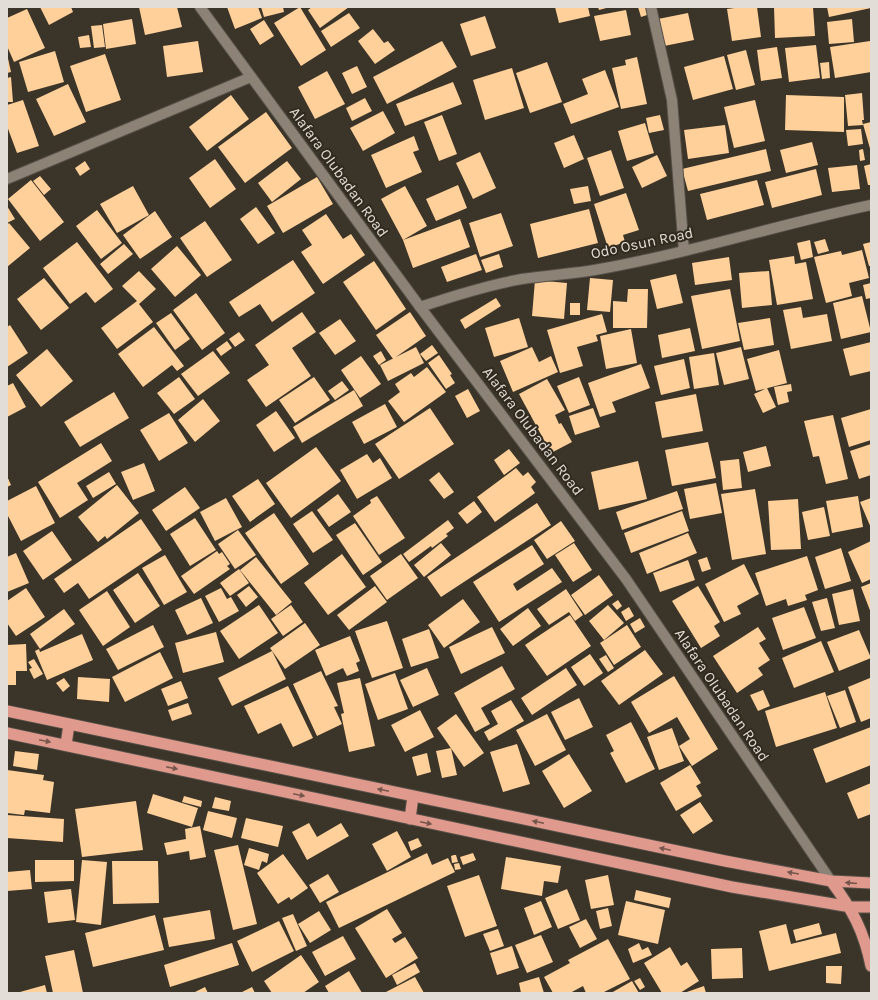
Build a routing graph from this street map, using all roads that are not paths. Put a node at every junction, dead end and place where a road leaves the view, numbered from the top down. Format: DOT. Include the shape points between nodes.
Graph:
graph roads {
  1 [pos="200,7"];
  2 [pos="651,7"];
  3 [pos="251,77"];
  4 [pos="7,179"];
  5 [pos="871,205"];
  6 [pos="684,251"];
  7 [pos="420,307"];
  8 [pos="7,711"];
  9 [pos="69,724"];
  10 [pos="7,733"];
  11 [pos="66,745"];
  12 [pos="413,796"];
  13 [pos="410,819"];
  14 [pos="831,881"];
  15 [pos="871,883"];
  16 [pos="871,907"];
  17 [pos="851,908"];
  18 [pos="871,966"];
  1 -- 3 [label="street, Alafara Olubadan Road"];
  2 -- 6 [label="street" via="672,100"];
  3 -- 4 [label="street"];
  3 -- 7 [label="street, Alafara Olubadan Road"];
  5 -- 6 [label="street, Odo Osun Road"];
  6 -- 7 [label="street, Odo Osun Road" via="599,269 521,279 475,289"];
  7 -- 14 [label="street, Alafara Olubadan Road" via="626,579"];
  8 -- 9 [label="highway"];
  9 -- 11 [label="highway"];
  12 -- 9 [label="highway, one-way"];
  10 -- 11 [label="highway, one-way"];
  11 -- 13 [label="highway, one-way"];
  12 -- 13 [label="highway"];
  14 -- 12 [label="highway, one-way"];
  13 -- 17 [label="highway, one-way" via="732,887"];
  15 -- 14 [label="highway, one-way"];
  14 -- 17 [label="highway"];
  16 -- 17 [label="highway"];
  17 -- 18 [label="highway" via="863,936"];
}
